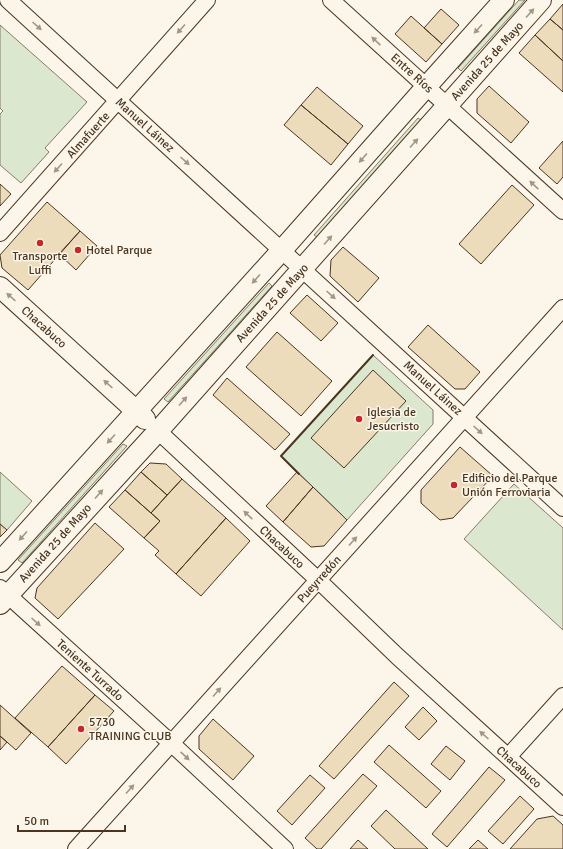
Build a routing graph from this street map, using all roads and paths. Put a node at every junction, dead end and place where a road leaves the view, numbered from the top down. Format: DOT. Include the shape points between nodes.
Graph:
graph roads {
  1 [pos="8,0"];
  2 [pos="207,0"];
  3 [pos="331,0"];
  4 [pos="504,0"];
  5 [pos="541,0"];
  6 [pos="426,87"];
  7 [pos="118,100"];
  8 [pos="448,105"];
  9 [pos="563,211"];
  10 [pos="0,233"];
  11 [pos="282,250"];
  12 [pos="302,269"];
  13 [pos="0,287"];
  14 [pos="563,308"];
  15 [pos="137,410"];
  16 [pos="465,418"];
  17 [pos="158,431"];
  18 [pos="563,508"];
  19 [pos="0,562"];
  20 [pos="318,580"];
  21 [pos="2,596"];
  22 [pos="563,696"];
  23 [pos="171,743"];
  24 [pos="508,757"];
  25 [pos="563,807"];
  26 [pos="76,849"];
  27 [pos="286,849"];
  1 -- 7 [label="street, Manuel Láinez, one-way"];
  2 -- 7 [label="street, Almafuerte, one-way"];
  6 -- 3 [label="street, Entre Ríos, one-way"];
  4 -- 6 [label="main road, one-way"];
  8 -- 5 [label="main road, Avenida 25 de Mayo, one-way"];
  6 -- 8 [label="street, Entre Ríos"];
  6 -- 11 [label="main road, one-way"];
  7 -- 10 [label="street, Almafuerte, one-way"];
  7 -- 11 [label="street, Manuel Láinez, one-way"];
  9 -- 8 [label="street, Entre Ríos, one-way"];
  12 -- 8 [label="main road, Avenida 25 de Mayo, one-way"];
  11 -- 12 [label="street, Manuel Láinez"];
  11 -- 15 [label="main road, one-way"];
  12 -- 16 [label="street, Manuel Láinez, one-way"];
  17 -- 12 [label="main road, Avenida 25 de Mayo, one-way"];
  15 -- 13 [label="main road, Chacabuco, one-way"];
  14 -- 16 [label="street, Pueyrredón"];
  15 -- 17 [label="main road, Chacabuco"];
  15 -- 19 [label="main road, one-way"];
  16 -- 18 [label="street, Manuel Láinez, one-way"];
  20 -- 16 [label="street, Pueyrredón, one-way"];
  20 -- 17 [label="street, Chacabuco, one-way"];
  21 -- 17 [label="main road, Avenida 25 de Mayo, one-way"];
  23 -- 20 [label="street, Pueyrredón, one-way"];
  24 -- 20 [label="street, Chacabuco, one-way" via="396,656"];
  21 -- 23 [label="street, Teniente Turrado, one-way"];
  22 -- 24 [label="street"];
  26 -- 23 [label="street, Pueyrredón, one-way"];
  23 -- 27 [label="street, Teniente Turrado, one-way"];
  24 -- 25 [label="street, Chacabuco"];
}
